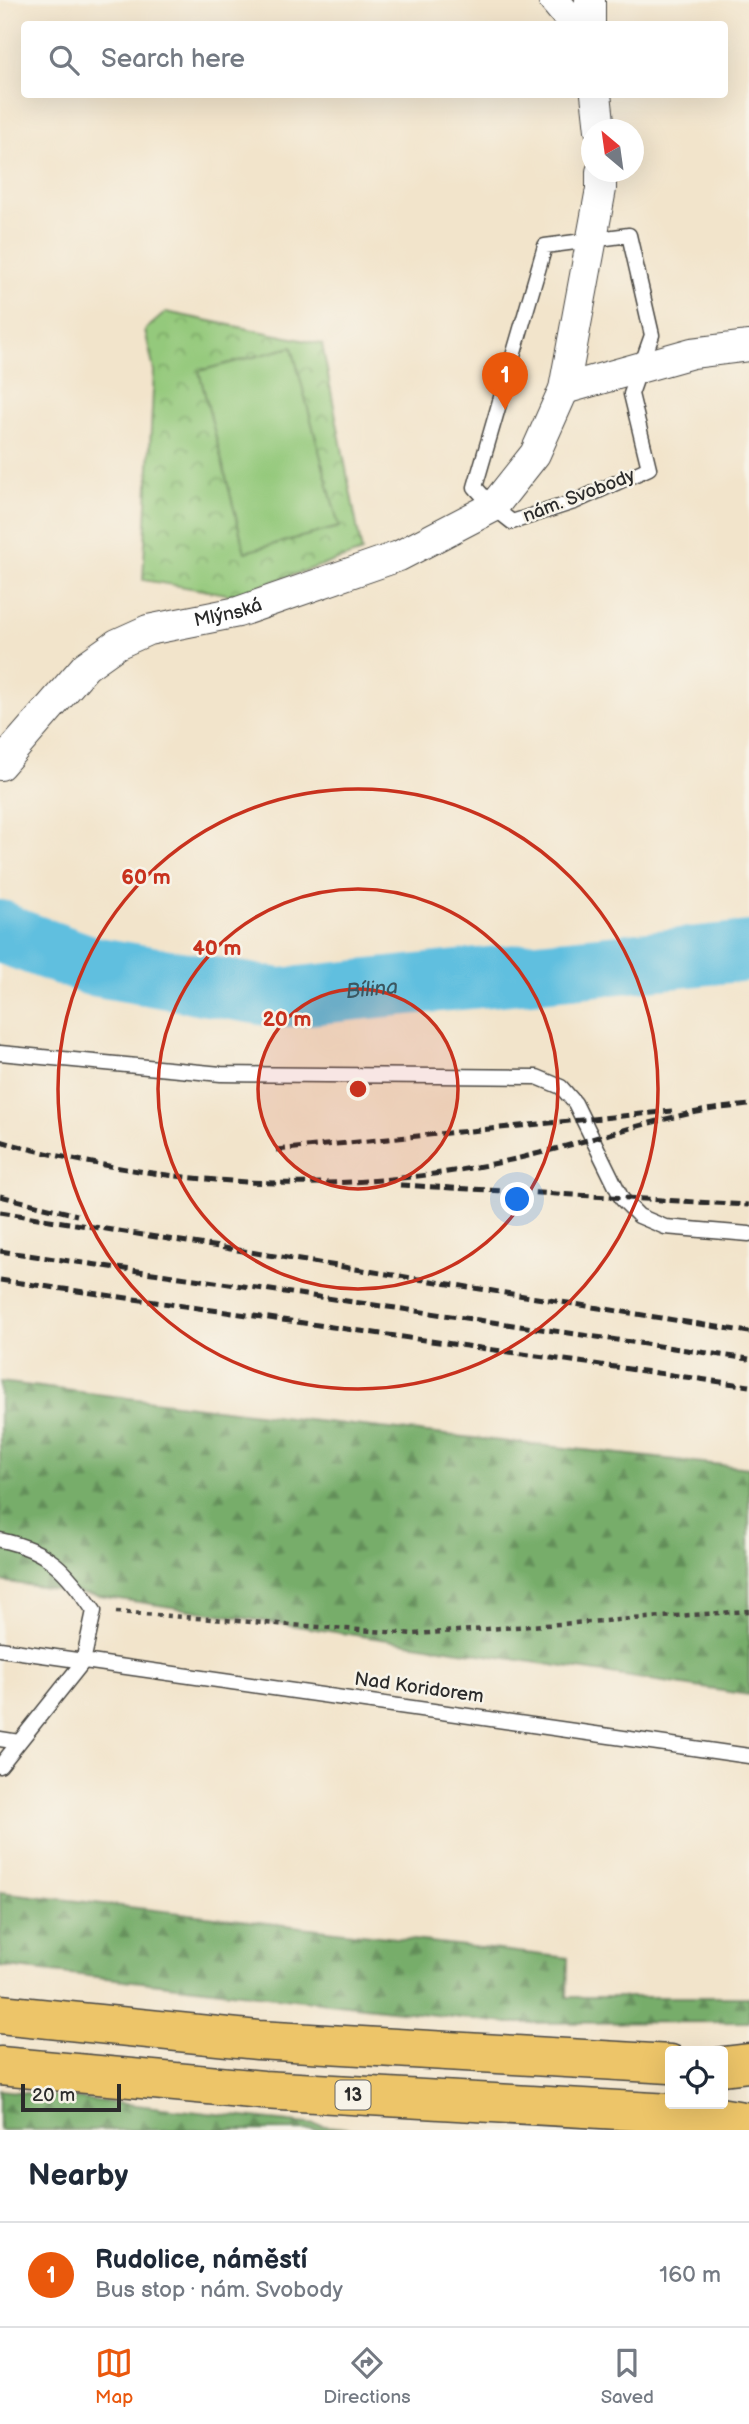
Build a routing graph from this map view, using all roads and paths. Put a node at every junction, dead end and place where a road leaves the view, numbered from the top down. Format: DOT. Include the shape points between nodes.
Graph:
graph roads {
  1 [pos="554,0"];
  2 [pos="590,0"];
  3 [pos="572,21"];
  4 [pos="590,21"];
  5 [pos="596,98"];
  6 [pos="599,119"];
  7 [pos="601,182"];
  8 [pos="591,241"];
  9 [pos="749,346"];
  10 [pos="641,368"];
  11 [pos="564,389"];
  12 [pos="493,507"];
  13 [pos="0,765"];
  14 [pos="0,1053"];
  15 [pos="749,1234"];
  16 [pos="0,1540"];
  17 [pos="94,1611"];
  18 [pos="749,1611"];
  19 [pos="0,1649"];
  20 [pos="83,1662"];
  21 [pos="0,1739"];
  22 [pos="19,1742"];
  23 [pos="749,1756"];
  24 [pos="0,1766"];
  25 [pos="0,2014"];
  26 [pos="665,2064"];
  27 [pos="749,2065"];
  28 [pos="0,2066"];
  29 [pos="728,2066"];
  30 [pos="707,2115"];
  31 [pos="749,2116"];
  32 [pos="749,2122"];
  1 -- 3 [label="street"];
  2 -- 4 [label="street"];
  5 -- 6 [label="street"];
  7 -- 8 [label="street, nám. Svobody"];
  8 -- 10 [label="lane, nám. Svobody" via="629,235 652,335"];
  8 -- 11 [label="street, nám. Svobody"];
  8 -- 12 [label="lane, nám. Svobody" via="544,246 475,488"];
  9 -- 10 [label="street" via="692,353"];
  10 -- 11 [label="street"];
  10 -- 12 [label="lane, nám. Svobody" via="631,394 649,468 574,502 512,522"];
  11 -- 12 [label="street, nám. Svobody" via="535,454"];
  12 -- 13 [label="street, Mlýnská" via="399,556 238,612 148,630 117,644 86,666"];
  14 -- 15 [label="lane" via="221,1074 537,1077 561,1087 575,1103 622,1199 639,1216 664,1227"];
  16 -- 17 [label="lane" via="45,1555 72,1579"];
  17 -- 18 [label="path" via="414,1634"];
  17 -- 20 [label="lane"];
  19 -- 20 [label="lane, Nad Koridorem"];
  20 -- 22 [label="lane"];
  20 -- 23 [label="lane, Nad Koridorem"];
  21 -- 22 [label="lane"];
  22 -- 24 [label="lane"];
  25 -- 26 [label="highway" via="258,2040"];
  27 -- 29 [label="highway"];
  28 -- 30 [label="highway, 13" via="263,2090"];
  30 -- 31 [label="highway, 13"];
  30 -- 32 [label="highway"];
}
